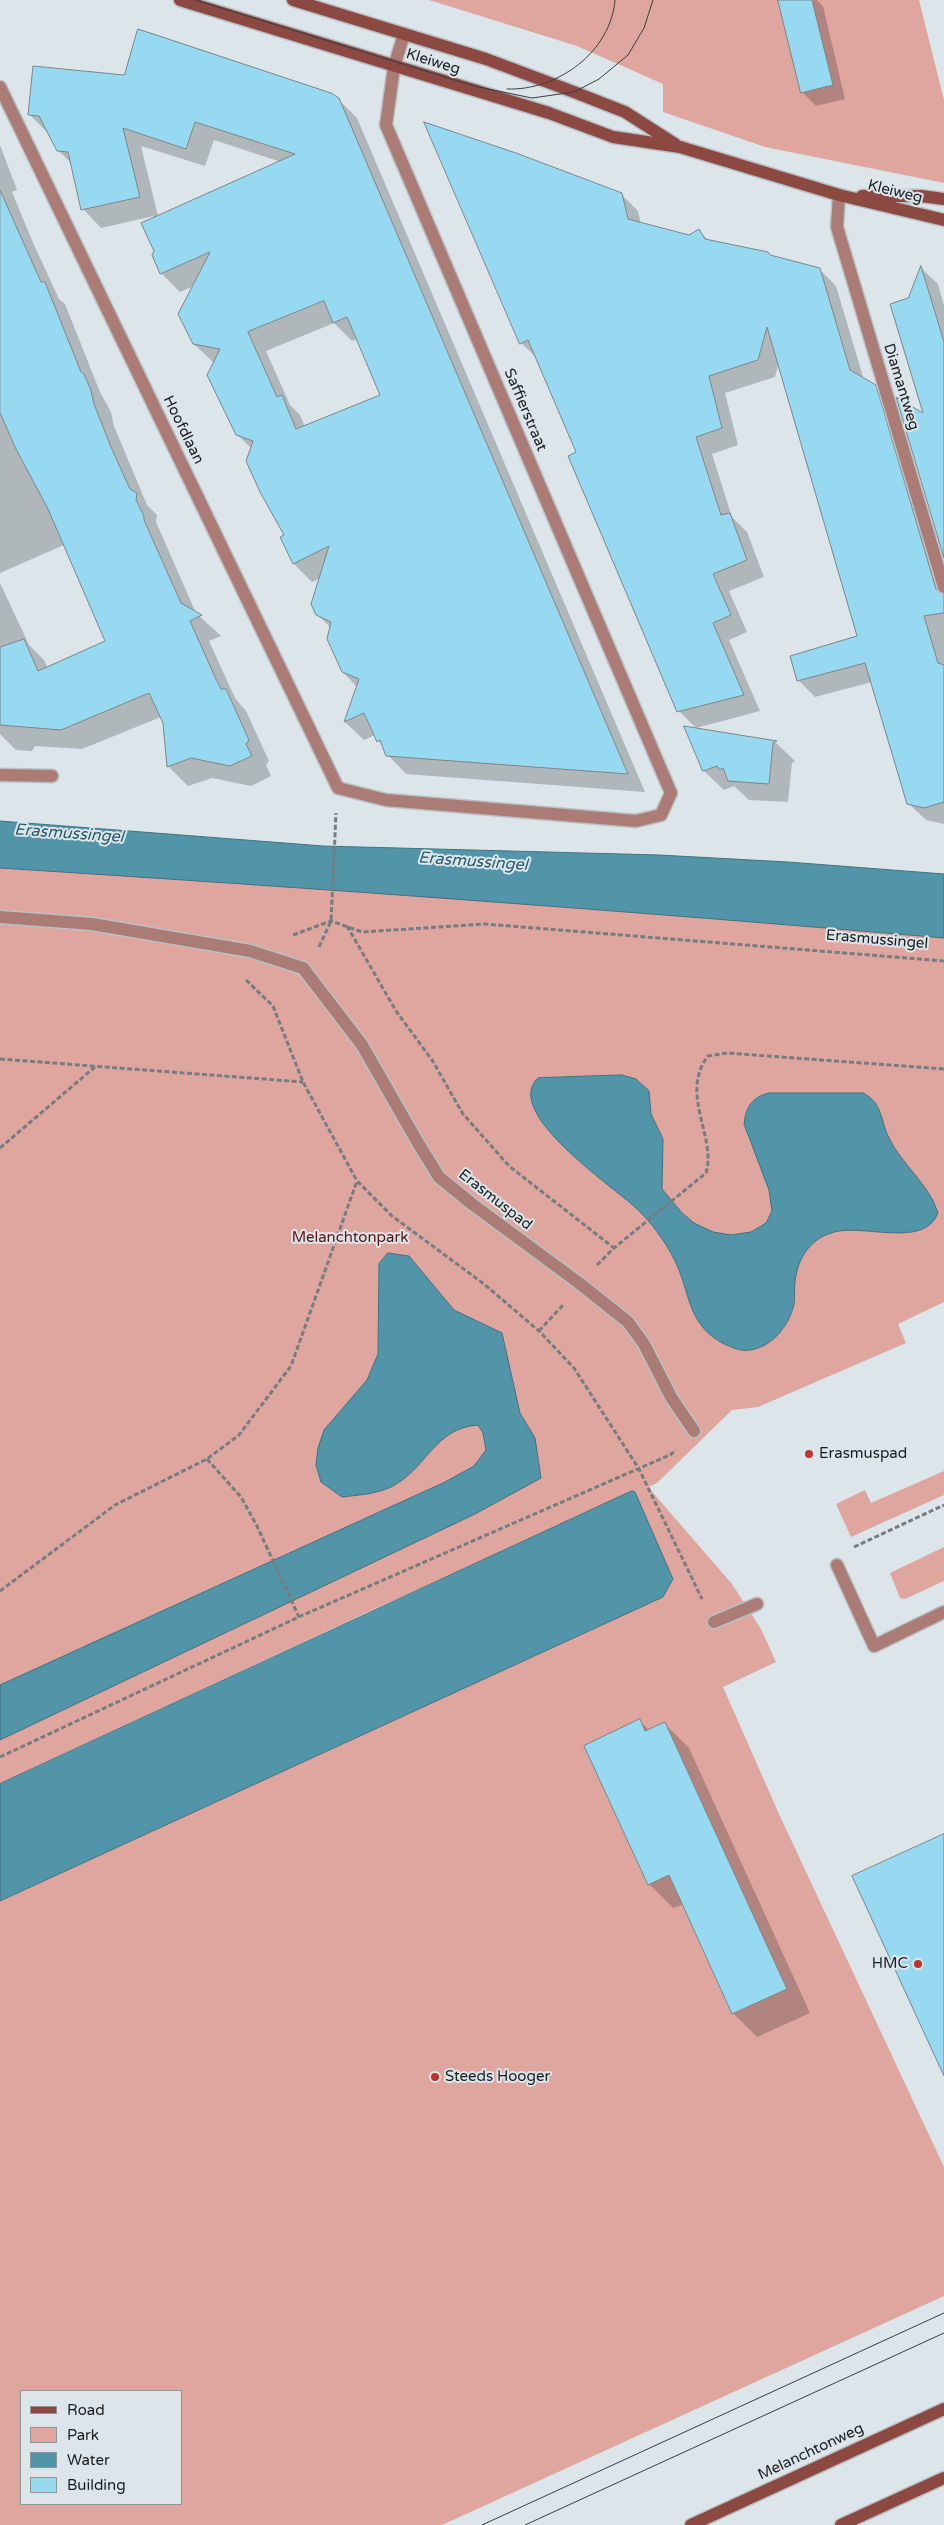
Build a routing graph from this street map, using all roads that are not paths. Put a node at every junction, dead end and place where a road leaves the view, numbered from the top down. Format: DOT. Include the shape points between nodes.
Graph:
graph roads {
  1 [pos="180,0"];
  2 [pos="293,0"];
  3 [pos="404,34"];
  4 [pos="394,67"];
  5 [pos="0,87"];
  6 [pos="680,147"];
  7 [pos="839,195"];
  8 [pos="944,199"];
  9 [pos="944,220"];
  10 [pos="944,587"];
  11 [pos="0,775"];
  12 [pos="52,776"];
  13 [pos="338,788"];
  14 [pos="0,917"];
  15 [pos="694,1431"];
  16 [pos="837,1565"];
  17 [pos="757,1604"];
  18 [pos="944,1612"];
  19 [pos="714,1622"];
  20 [pos="944,2409"];
  21 [pos="944,2478"];
  22 [pos="691,2525"];
  23 [pos="842,2525"];
  1 -- 4 [label="street, Kleiweg"];
  2 -- 3 [label="street, Kleiweg"];
  3 -- 4 [label="street, Saffierstraat"];
  3 -- 6 [label="street, Kleiweg" via="486,59 625,112"];
  4 -- 6 [label="street, Kleiweg" via="549,113 613,137"];
  4 -- 13 [label="street, Saffierstraat" via="386,125 670,793 661,815 636,821 386,800"];
  5 -- 13 [label="street, Hoofdlaan"];
  6 -- 7 [label="street, Kleiweg"];
  7 -- 8 [label="street, Kleiweg"];
  7 -- 9 [label="street, Kleiweg"];
  7 -- 10 [label="street, Diamantweg" via="837,227"];
  11 -- 12 [label="street"];
  14 -- 15 [label="street, Erasmuspad" via="92,924 250,951 304,968 362,1045 439,1177 628,1322"];
  16 -- 18 [label="street" via="874,1646"];
  17 -- 19 [label="street"];
  20 -- 22 [label="street, Melanchtonweg"];
  21 -- 23 [label="street"];
}
